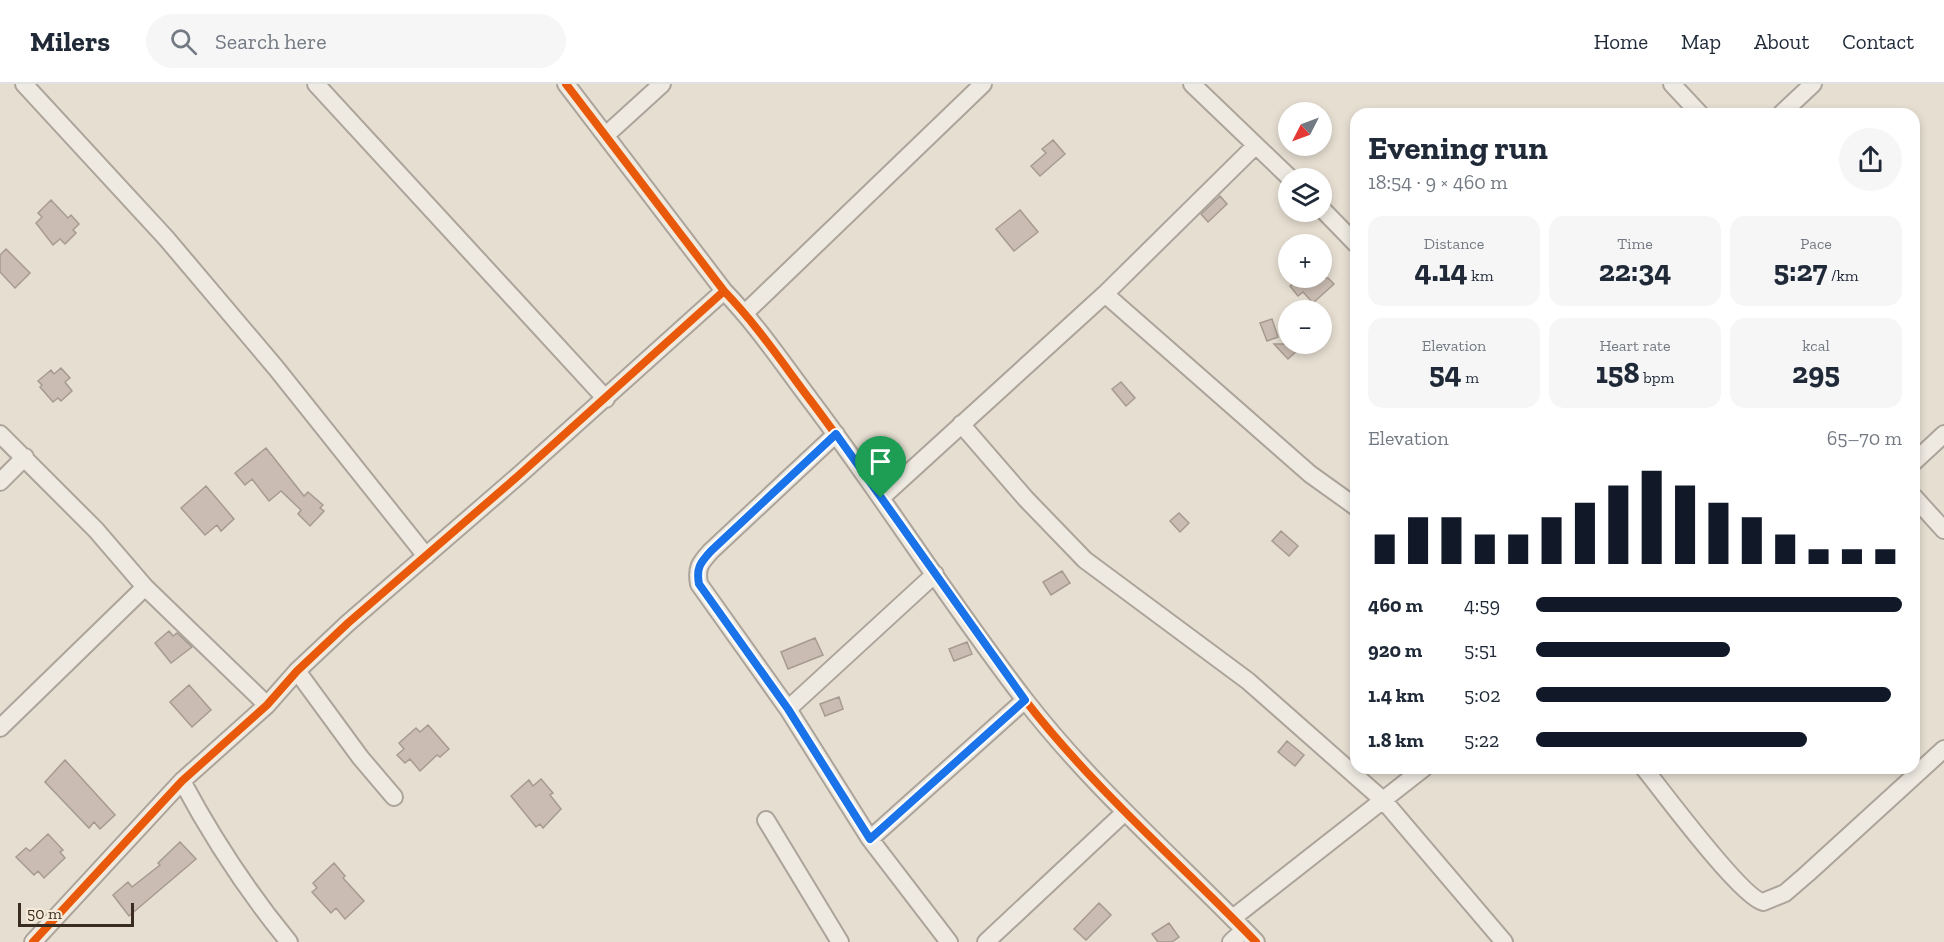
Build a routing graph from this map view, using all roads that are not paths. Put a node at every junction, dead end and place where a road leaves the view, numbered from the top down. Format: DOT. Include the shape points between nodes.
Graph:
graph roads {
  1 [pos="24,84"];
  2 [pos="316,84"];
  3 [pos="566,84"];
  4 [pos="662,84"];
  5 [pos="983,84"];
  6 [pos="1192,84"];
  7 [pos="1672,84"];
  8 [pos="1813,84"];
  9 [pos="1694,108"];
  10 [pos="1787,108"];
  11 [pos="606,135"];
  12 [pos="1255,146"];
  13 [pos="1279,168"];
  14 [pos="1332,219"];
  15 [pos="1350,237"];
  16 [pos="724,291"];
  17 [pos="1105,294"];
  18 [pos="745,313"];
  19 [pos="606,399"];
  20 [pos="961,424"];
  21 [pos="0,434"];
  22 [pos="836,434"];
  23 [pos="1944,434"];
  24 [pos="1920,456"];
  25 [pos="25,457"];
  26 [pos="0,482"];
  27 [pos="881,498"];
  28 [pos="1350,503"];
  29 [pos="1920,504"];
  30 [pos="1944,530"];
  31 [pos="426,556"];
  32 [pos="934,574"];
  33 [pos="145,588"];
  34 [pos="297,671"];
  35 [pos="1025,700"];
  36 [pos="267,705"];
  37 [pos="788,709"];
  38 [pos="0,729"];
  39 [pos="1944,749"];
  40 [pos="1350,771"];
  41 [pos="1920,771"];
  42 [pos="1353,774"];
  43 [pos="1417,774"];
  44 [pos="1649,774"];
  45 [pos="1917,774"];
  46 [pos="182,781"];
  47 [pos="394,797"];
  48 [pos="1384,801"];
  49 [pos="1125,812"];
  50 [pos="766,820"];
  51 [pos="870,839"];
  52 [pos="1239,923"];
  53 [pos="33,942"];
  54 [pos="289,942"];
  55 [pos="840,942"];
  56 [pos="949,942"];
  57 [pos="986,942"];
  58 [pos="1231,942"];
  59 [pos="1256,942"];
  60 [pos="1504,942"];
  1 -- 31 [label="street" via="165,238 276,368"];
  2 -- 19 [label="street"];
  3 -- 11 [label="street"];
  4 -- 11 [label="street"];
  5 -- 18 [label="street"];
  6 -- 12 [label="street"];
  7 -- 9 [label="street"];
  8 -- 10 [label="street"];
  11 -- 16 [label="street"];
  12 -- 13 [label="street"];
  12 -- 17 [label="street"];
  14 -- 15 [label="street"];
  16 -- 18 [label="street"];
  16 -- 19 [label="street"];
  17 -- 20 [label="street"];
  17 -- 28 [label="street" via="1310,474"];
  18 -- 22 [label="street"];
  19 -- 31 [label="street"];
  20 -- 27 [label="street"];
  20 -- 40 [label="street" via="1085,560 1248,681"];
  21 -- 25 [label="street"];
  22 -- 27 [label="street"];
  22 -- 37 [label="street" via="698,564 699,584"];
  23 -- 24 [label="street"];
  25 -- 26 [label="street"];
  25 -- 33 [label="street" via="96,530"];
  27 -- 32 [label="street"];
  29 -- 30 [label="street"];
  31 -- 34 [label="street"];
  32 -- 35 [label="street"];
  32 -- 37 [label="street"];
  33 -- 36 [label="street"];
  33 -- 38 [label="street"];
  34 -- 36 [label="street"];
  34 -- 47 [label="street"];
  35 -- 49 [label="street"];
  35 -- 51 [label="street"];
  36 -- 46 [label="street"];
  37 -- 51 [label="street"];
  39 -- 41 [label="street"];
  42 -- 48 [label="street"];
  43 -- 48 [label="street"];
  44 -- 45 [label="street" via="1748,894 1763,902 1785,893"];
  46 -- 53 [label="street"];
  46 -- 54 [label="street" via="242,882"];
  48 -- 52 [label="street"];
  48 -- 60 [label="street"];
  49 -- 52 [label="street"];
  49 -- 57 [label="street"];
  50 -- 55 [label="street"];
  51 -- 56 [label="street"];
  52 -- 58 [label="street"];
  52 -- 59 [label="street"];
}
